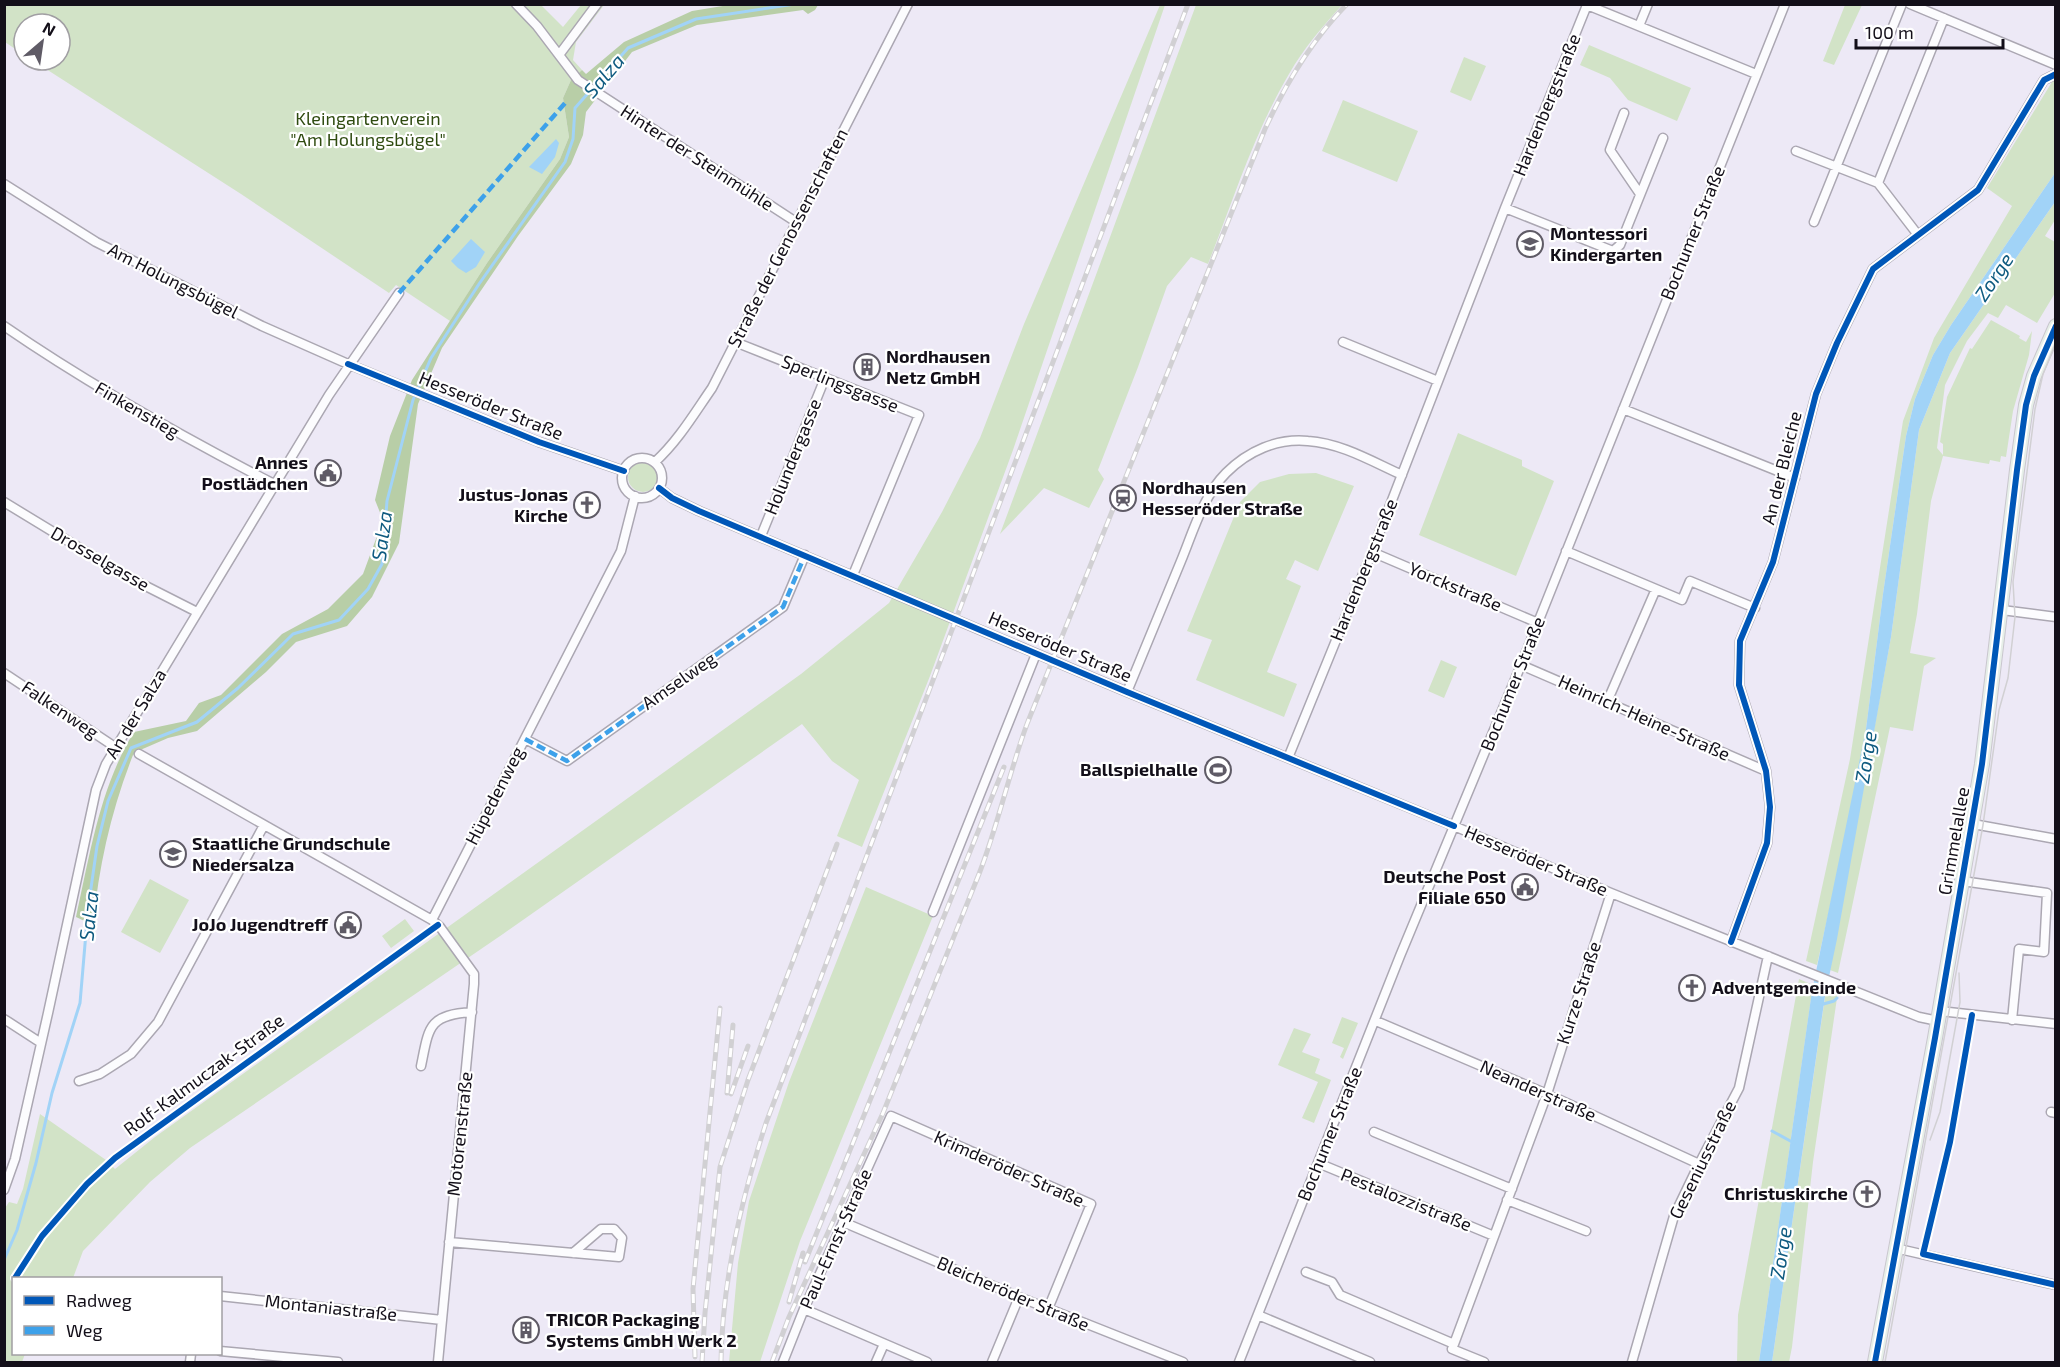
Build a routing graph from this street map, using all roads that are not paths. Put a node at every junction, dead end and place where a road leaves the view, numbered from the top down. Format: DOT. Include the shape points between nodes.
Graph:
graph roads {
  1 [pos="516,4"];
  2 [pos="597,4"];
  3 [pos="908,4"];
  4 [pos="1648,4"];
  5 [pos="1785,4"];
  6 [pos="1902,4"];
  7 [pos="1910,4"];
  8 [pos="1944,18"];
  9 [pos="1639,26"];
  10 [pos="559,55"];
  11 [pos="2055,65"];
  12 [pos="1756,74"];
  13 [pos="2055,74"];
  14 [pos="1624,113"];
  15 [pos="1664,138"];
  16 [pos="1796,151"];
  17 [pos="1837,166"];
  18 [pos="1878,183"];
  19 [pos="4,184"];
  20 [pos="1640,194"];
  21 [pos="1505,208"];
  22 [pos="796,222"];
  23 [pos="1814,222"];
  24 [pos="1918,235"];
  25 [pos="399,293"];
  26 [pos="4,326"];
  27 [pos="2055,326"];
  28 [pos="735,342"];
  29 [pos="1343,342"];
  30 [pos="348,364"];
  31 [pos="825,378"];
  32 [pos="1438,381"];
  33 [pos="1623,409"];
  34 [pos="655,462"];
  35 [pos="624,471"];
  36 [pos="1402,475"];
  37 [pos="1794,478"];
  38 [pos="274,484"];
  39 [pos="659,488"];
  40 [pos="635,496"];
  41 [pos="4,502"];
  42 [pos="761,536"];
  43 [pos="1566,551"];
  44 [pos="1372,552"];
  45 [pos="805,555"];
  46 [pos="853,575"];
  47 [pos="1656,589"];
  48 [pos="1755,608"];
  49 [pos="2002,610"];
  50 [pos="197,612"];
  51 [pos="2055,617"];
  52 [pos="1538,623"];
  53 [pos="1036,654"];
  54 [pos="1521,665"];
  55 [pos="4,673"];
  56 [pos="1127,692"];
  57 [pos="1607,702"];
  58 [pos="525,739"];
  59 [pos="115,747"];
  60 [pos="139,754"];
  61 [pos="1288,758"];
  62 [pos="1766,771"];
  63 [pos="1973,824"];
  64 [pos="264,825"];
  65 [pos="1454,826"];
  66 [pos="2055,839"];
  67 [pos="1962,880"];
  68 [pos="1611,893"];
  69 [pos="933,912"];
  70 [pos="432,920"];
  71 [pos="1731,942"];
  72 [pos="1768,956"];
  73 [pos="472,1012"];
  74 [pos="1939,1016"];
  75 [pos="4,1019"];
  76 [pos="2012,1020"];
  77 [pos="1376,1021"];
  78 [pos="2055,1024"];
  79 [pos="40,1043"];
  80 [pos="421,1066"];
  81 [pos="79,1081"];
  82 [pos="1547,1094"];
  83 [pos="891,1116"];
  84 [pos="1374,1132"];
  85 [pos="1318,1163"];
  86 [pos="1699,1164"];
  87 [pos="1512,1189"];
  88 [pos="4,1190"];
  89 [pos="1507,1200"];
  90 [pos="843,1222"];
  91 [pos="1586,1231"];
  92 [pos="1494,1236"];
  93 [pos="449,1242"];
  94 [pos="1895,1248"];
  95 [pos="573,1253"];
  96 [pos="1306,1272"];
  97 [pos="2055,1285"];
  98 [pos="222,1296"];
  99 [pos="1019,1297"];
  100 [pos="804,1309"];
  101 [pos="1048,1309"];
  102 [pos="1258,1315"];
  103 [pos="442,1320"];
  104 [pos="884,1344"];
  105 [pos="1454,1344"];
  106 [pos="222,1351"];
  107 [pos="338,1362"];
  108 [pos="438,1362"];
  109 [pos="783,1362"];
  110 [pos="876,1362"];
  111 [pos="927,1362"];
  112 [pos="992,1362"];
  113 [pos="1183,1362"];
  114 [pos="1239,1362"];
  115 [pos="1370,1362"];
  116 [pos="1484,1362"];
  117 [pos="1632,1362"];
  118 [pos="1875,1362"];
  1 -- 10 [label="street"];
  2 -- 10 [label="street"];
  3 -- 22 [label="street, Straße der Genossenschaften"];
  4 -- 9 [label="street"];
  5 -- 12 [label="street, Bochumer Straße"];
  6 -- 17 [label="street"];
  7 -- 8 [label="street"];
  8 -- 11 [label="street"];
  8 -- 18 [label="street"];
  9 -- 12 [label="street, Hardenbergstraße"];
  9 -- 21 [label="street, Hardenbergstraße" via="1587,4"];
  10 -- 22 [label="street, Hinter der Steinmühle" via="585,85"];
  12 -- 33 [label="street, Bochumer Straße"];
  13 -- 24 [label="street, An der Bleiche" via="2044,80 1978,190"];
  14 -- 20 [label="street" via="1610,150"];
  15 -- 20 [label="street"];
  16 -- 17 [label="street"];
  17 -- 18 [label="street"];
  17 -- 23 [label="street"];
  18 -- 24 [label="street"];
  19 -- 30 [label="street, Am Holungsbügel" via="96,242 261,326"];
  20 -- 21 [label="street" via="1620,245 1613,251"];
  21 -- 32 [label="street, Hardenbergstraße"];
  22 -- 28 [label="street, Straße der Genossenschaften"];
  24 -- 37 [label="street, An der Bleiche" via="1873,269 1816,394"];
  25 -- 30 [label="street, An der Salza"];
  26 -- 38 [label="street, Finkenstieg" via="98,388"];
  27 -- 49 [label="main road, Grimmelallee" via="2026,405"];
  28 -- 31 [label="street, Sperlingsgasse"];
  28 -- 34 [label="street, Straße der Genossenschaften" via="688,424"];
  29 -- 32 [label="street"];
  30 -- 35 [label="street, Hesseröder Straße" via="539,442"];
  30 -- 38 [label="street, An der Salza"];
  31 -- 42 [label="street, Holundergasse"];
  31 -- 46 [label="street, Sperlingsgasse" via="919,416"];
  32 -- 36 [label="street, Hardenbergstraße"];
  33 -- 37 [label="street"];
  33 -- 43 [label="street, Bochumer Straße"];
  34 -- 35 [label="street" via="639,459"];
  34 -- 39 [label="street" via="662,474"];
  35 -- 40 [label="street" via="624,486"];
  36 -- 44 [label="street, Hardenbergstraße"];
  36 -- 56 [label="street" via="1343,449 1309,441 1273,444 1238,462 1224,474 1203,507"];
  37 -- 48 [label="street, An der Bleiche" via="1773,562"];
  38 -- 50 [label="street, An der Salza"];
  39 -- 40 [label="street" via="645,498"];
  39 -- 42 [label="street, Hesseröder Straße" via="699,511"];
  40 -- 58 [label="street, Hüpedenweg" via="621,551"];
  41 -- 50 [label="street, Drosselgasse" via="124,575"];
  42 -- 45 [label="street, Hesseröder Straße"];
  43 -- 47 [label="street"];
  43 -- 52 [label="street, Bochumer Straße"];
  44 -- 52 [label="street, Yorckstraße"];
  44 -- 61 [label="street, Hardenbergstraße"];
  45 -- 46 [label="street, Hesseröder Straße"];
  45 -- 58 [label="street, Amselweg" via="783,607 567,761"];
  46 -- 53 [label="street, Hesseröder Straße"];
  47 -- 48 [label="street" via="1682,600 1690,580"];
  47 -- 57 [label="street"];
  48 -- 62 [label="street, An der Bleiche" via="1740,641 1739,685"];
  49 -- 51 [label="street"];
  49 -- 63 [label="main road, Grimmelallee"];
  50 -- 59 [label="street, An der Salza"];
  52 -- 54 [label="street, Bochumer Straße"];
  53 -- 56 [label="street, Hesseröder Straße"];
  53 -- 69 [label="street, Hesseröder Straße"];
  54 -- 57 [label="street, Heinrich-Heine-Straße"];
  54 -- 65 [label="street, Bochumer Straße"];
  55 -- 59 [label="street, Falkenweg"];
  56 -- 61 [label="street, Hesseröder Straße"];
  57 -- 62 [label="street, Heinrich-Heine-Straße"];
  58 -- 70 [label="street, Hüpedenweg"];
  59 -- 79 [label="street, An der Salza" via="96,790"];
  60 -- 64 [label="street"];
  61 -- 65 [label="street, Hesseröder Straße"];
  62 -- 71 [label="street, An der Bleiche" via="1770,807 1767,843"];
  63 -- 66 [label="street, Grimmelallee"];
  63 -- 67 [label="main road, Grimmelallee"];
  64 -- 70 [label="street"];
  64 -- 81 [label="street" via="158,1022 131,1054 100,1074"];
  65 -- 68 [label="street, Hesseröder Straße"];
  65 -- 77 [label="street, Bochumer Straße"];
  67 -- 74 [label="main road, Grimmelallee"];
  67 -- 76 [label="street" via="2047,893 2044,952 2019,950"];
  68 -- 71 [label="street, Hesseröder Straße"];
  68 -- 82 [label="street, Kurze Straße"];
  70 -- 73 [label="street, Motorenstraße" via="474,974"];
  71 -- 72 [label="street, Hesseröder Straße"];
  72 -- 74 [label="street, Hesseröder Straße" via="1918,1017"];
  72 -- 86 [label="street, Geseniusstraße" via="1739,1088"];
  73 -- 80 [label="street" via="449,1014 436,1022 426,1040"];
  73 -- 93 [label="street, Motorenstraße"];
  74 -- 76 [label="street, Hesseröder Straße"];
  74 -- 94 [label="main road, Grimmelallee"];
  75 -- 79 [label="street"];
  76 -- 78 [label="street, Hesseröder Straße"];
  77 -- 82 [label="street, Neanderstraße"];
  77 -- 85 [label="street, Bochumer Straße"];
  79 -- 88 [label="street, An der Salza" via="15,1160"];
  82 -- 86 [label="street, Neanderstraße"];
  82 -- 87 [label="street, Pestalozzistraße"];
  83 -- 90 [label="street, Paul-Ernst-Straße"];
  83 -- 101 [label="street, Krimderöder Straße" via="1091,1203"];
  84 -- 87 [label="street"];
  85 -- 92 [label="street, Pestalozzistraße"];
  85 -- 102 [label="street, Bochumer Straße"];
  86 -- 117 [label="street, Geseniusstraße" via="1674,1216"];
  87 -- 89 [label="street, Pestalozzistraße"];
  89 -- 91 [label="street"];
  89 -- 92 [label="street, Pestalozzistraße"];
  90 -- 99 [label="street, Bleicheröder Straße"];
  90 -- 100 [label="street, Paul-Ernst-Straße"];
  92 -- 105 [label="street, Pestalozzistraße"];
  93 -- 95 [label="street"];
  93 -- 103 [label="street, Motorenstraße"];
  94 -- 97 [label="street"];
  94 -- 118 [label="main road, Grimmelallee"];
  95 -- 95 [label="street" via="619,1257 622,1238 614,1229 601,1229"];
  96 -- 105 [label="street" via="1332,1282 1340,1295"];
  98 -- 103 [label="street, Montaniastraße"];
  99 -- 101 [label="street, Bleicheröder Straße"];
  99 -- 112 [label="street"];
  100 -- 104 [label="street"];
  100 -- 109 [label="street, Paul-Ernst-Straße"];
  101 -- 113 [label="street, Bleicheröder Straße"];
  102 -- 114 [label="street, Bochumer Straße"];
  102 -- 115 [label="street"];
  103 -- 108 [label="street, Motorenstraße"];
  104 -- 110 [label="street"];
  104 -- 111 [label="street"];
  105 -- 116 [label="street" via="1452,1349"];
  106 -- 107 [label="street"];
}
